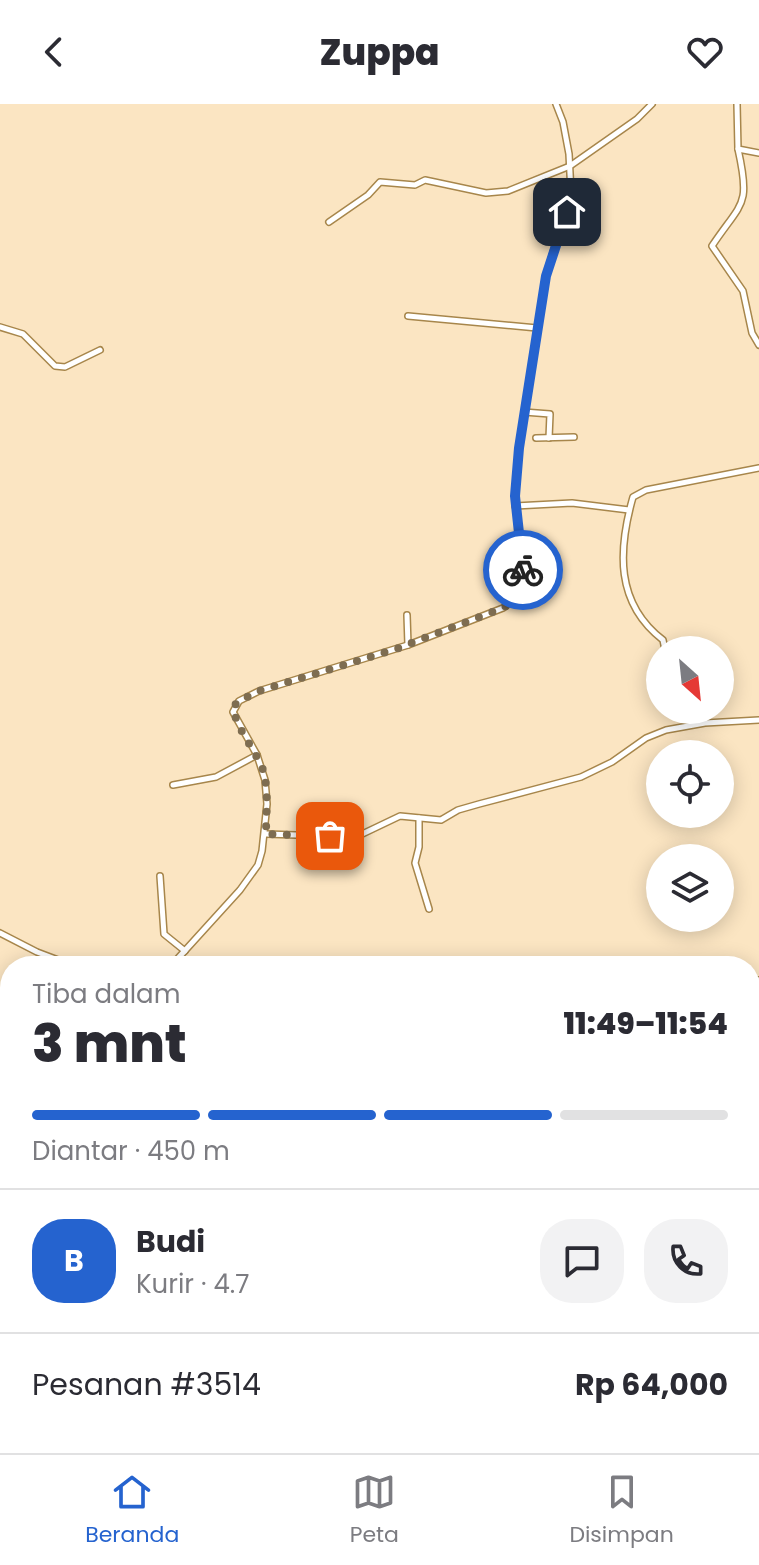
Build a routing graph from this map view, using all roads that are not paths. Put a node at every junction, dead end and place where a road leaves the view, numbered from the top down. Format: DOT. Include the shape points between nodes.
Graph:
graph roads {
  1 [pos="556,104"];
  2 [pos="652,104"];
  3 [pos="737,104"];
  4 [pos="738,149"];
  5 [pos="759,153"];
  6 [pos="570,166"];
  7 [pos="329,222"];
  8 [pos="408,316"];
  9 [pos="0,327"];
  10 [pos="537,328"];
  11 [pos="759,345"];
  12 [pos="100,350"];
  13 [pos="524,412"];
  14 [pos="574,437"];
  15 [pos="536,438"];
  16 [pos="549,438"];
  17 [pos="759,468"];
  18 [pos="515,506"];
  19 [pos="630,511"];
  20 [pos="407,615"];
  21 [pos="658,636"];
  22 [pos="408,645"];
  23 [pos="759,720"];
  24 [pos="734,721"];
  25 [pos="699,724"];
  26 [pos="257,755"];
  27 [pos="173,785"];
  28 [pos="419,818"];
  29 [pos="266,834"];
  30 [pos="160,876"];
  31 [pos="429,909"];
  32 [pos="0,933"];
  33 [pos="185,951"];
  34 [pos="48,956"];
  35 [pos="180,956"];
  1 -- 6 [label="street"];
  2 -- 6 [label="street"];
  3 -- 4 [label="street"];
  4 -- 5 [label="street"];
  4 -- 11 [label="street" via="743,199 712,246 743,291"];
  6 -- 7 [label="street" via="495,194 425,180 415,185 380,182"];
  6 -- 10 [label="street" via="569,202 546,276"];
  8 -- 10 [label="street"];
  9 -- 12 [label="street" via="23,334 55,366 65,367"];
  10 -- 13 [label="street"];
  13 -- 16 [label="street" via="550,414"];
  13 -- 18 [label="street"];
  14 -- 16 [label="street"];
  15 -- 16 [label="street"];
  17 -- 19 [label="street" via="638,493"];
  18 -- 19 [label="street" via="572,503"];
  18 -- 22 [label="street" via="524,577 521,595 503,608"];
  19 -- 21 [label="street" via="623,555 626,584 642,622"];
  20 -- 22 [label="street"];
  22 -- 26 [label="street" via="239,701 233,712"];
  23 -- 24 [label="street"];
  25 -- 28 [label="street" via="646,738 581,777 458,810 441,820"];
  26 -- 27 [label="street" via="216,777"];
  26 -- 29 [label="street" via="265,780"];
  28 -- 29 [label="street" via="400,816 356,837"];
  28 -- 31 [label="street" via="415,863"];
  29 -- 33 [label="street" via="253,872"];
  30 -- 33 [label="street" via="164,934"];
  32 -- 34 [label="street"];
  33 -- 35 [label="street"];
}
